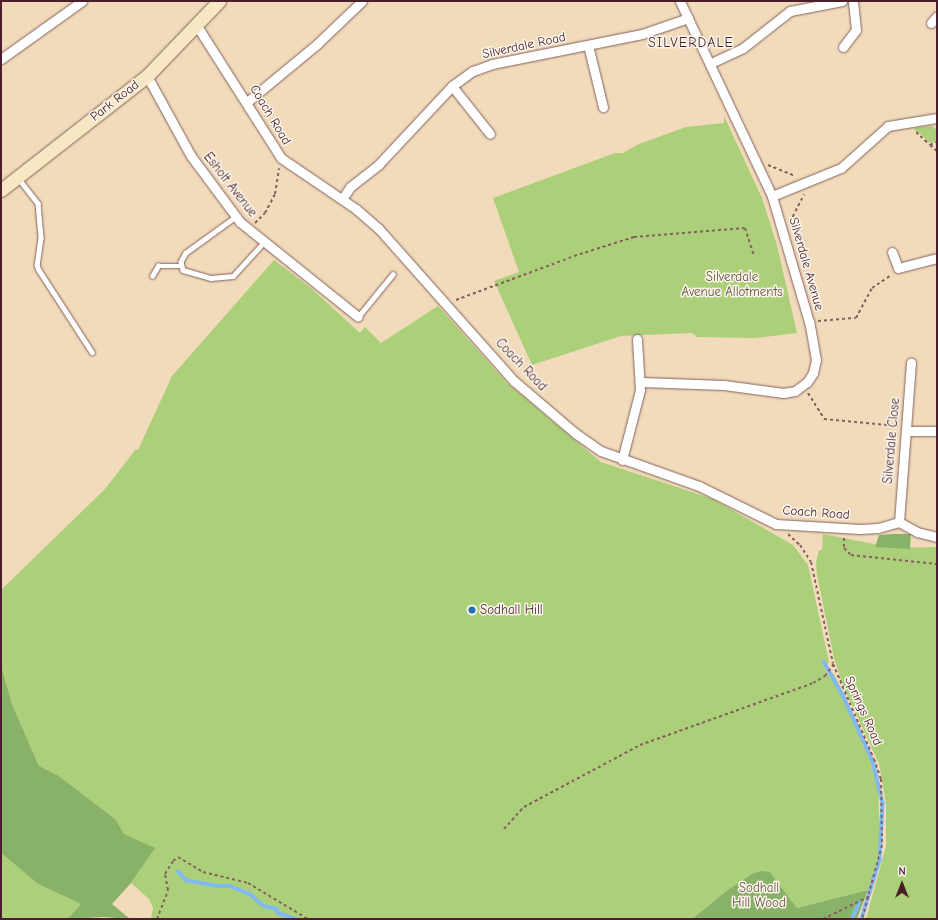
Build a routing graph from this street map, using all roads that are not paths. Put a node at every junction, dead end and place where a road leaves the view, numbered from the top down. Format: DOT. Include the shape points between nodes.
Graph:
graph roads {
  1 [pos="82,1"];
  2 [pos="219,1"];
  3 [pos="362,1"];
  4 [pos="680,1"];
  5 [pos="842,1"];
  6 [pos="853,1"];
  7 [pos="800,4"];
  8 [pos="688,18"];
  9 [pos="197,26"];
  10 [pos="588,45"];
  11 [pos="843,47"];
  12 [pos="1,60"];
  13 [pos="710,63"];
  14 [pos="147,76"];
  15 [pos="452,86"];
  16 [pos="247,102"];
  17 [pos="603,107"];
  18 [pos="937,118"];
  19 [pos="490,134"];
  20 [pos="18,178"];
  21 [pos="1,190"];
  22 [pos="772,196"];
  23 [pos="342,199"];
  24 [pos="236,216"];
  25 [pos="264,242"];
  26 [pos="892,252"];
  27 [pos="937,258"];
  28 [pos="181,266"];
  29 [pos="393,274"];
  30 [pos="152,276"];
  31 [pos="358,317"];
  32 [pos="636,339"];
  33 [pos="92,352"];
  34 [pos="911,362"];
  35 [pos="641,382"];
  36 [pos="907,429"];
  37 [pos="937,431"];
  38 [pos="622,460"];
  39 [pos="898,522"];
  40 [pos="937,536"];
  1 -- 12 [label="street"];
  2 -- 9 [label="main road, Park Road"];
  3 -- 16 [label="street" via="317,44"];
  4 -- 8 [label="street, Silverdale Avenue"];
  5 -- 7 [label="street"];
  6 -- 11 [label="street" via="856,30"];
  7 -- 13 [label="street" via="782,15 743,48"];
  8 -- 10 [label="street, Silverdale Road" via="642,34"];
  8 -- 13 [label="street, Silverdale Avenue"];
  9 -- 14 [label="main road, Park Road"];
  9 -- 16 [label="street, Coach Road"];
  10 -- 15 [label="street, Silverdale Road" via="492,64 473,71"];
  10 -- 17 [label="street"];
  13 -- 22 [label="street, Silverdale Avenue"];
  14 -- 20 [label="main road, Park Road"];
  14 -- 24 [label="street, Esholt Avenue" via="191,156"];
  15 -- 19 [label="street"];
  15 -- 23 [label="street, Silverdale Road" via="379,164 350,187"];
  16 -- 23 [label="street, Coach Road" via="281,158"];
  18 -- 22 [label="street" via="905,122 884,128 841,168"];
  20 -- 21 [label="main road, Park Road"];
  20 -- 33 [label="lane" via="38,203 41,238 37,264 39,270"];
  22 -- 35 [label="street, Silverdale Avenue" via="809,322 816,360 813,373 804,385 791,392 779,393 724,385"];
  23 -- 38 [label="street, Coach Road" via="379,229 448,303 514,381 576,433 601,451"];
  24 -- 25 [label="street, Esholt Avenue"];
  24 -- 28 [label="lane" via="186,253"];
  25 -- 28 [label="lane" via="233,276 218,279 199,276 188,273"];
  25 -- 31 [label="street, Esholt Avenue"];
  26 -- 27 [label="street" via="898,268"];
  28 -- 30 [label="lane" via="158,266"];
  29 -- 31 [label="lane"];
  32 -- 35 [label="street"];
  34 -- 36 [label="street, Silverdale Close"];
  35 -- 38 [label="street"];
  36 -- 37 [label="street"];
  36 -- 39 [label="street, Silverdale Close"];
  38 -- 39 [label="street, Coach Road" via="692,483 776,524 878,528"];
  39 -- 40 [label="street" via="917,532"];
}
